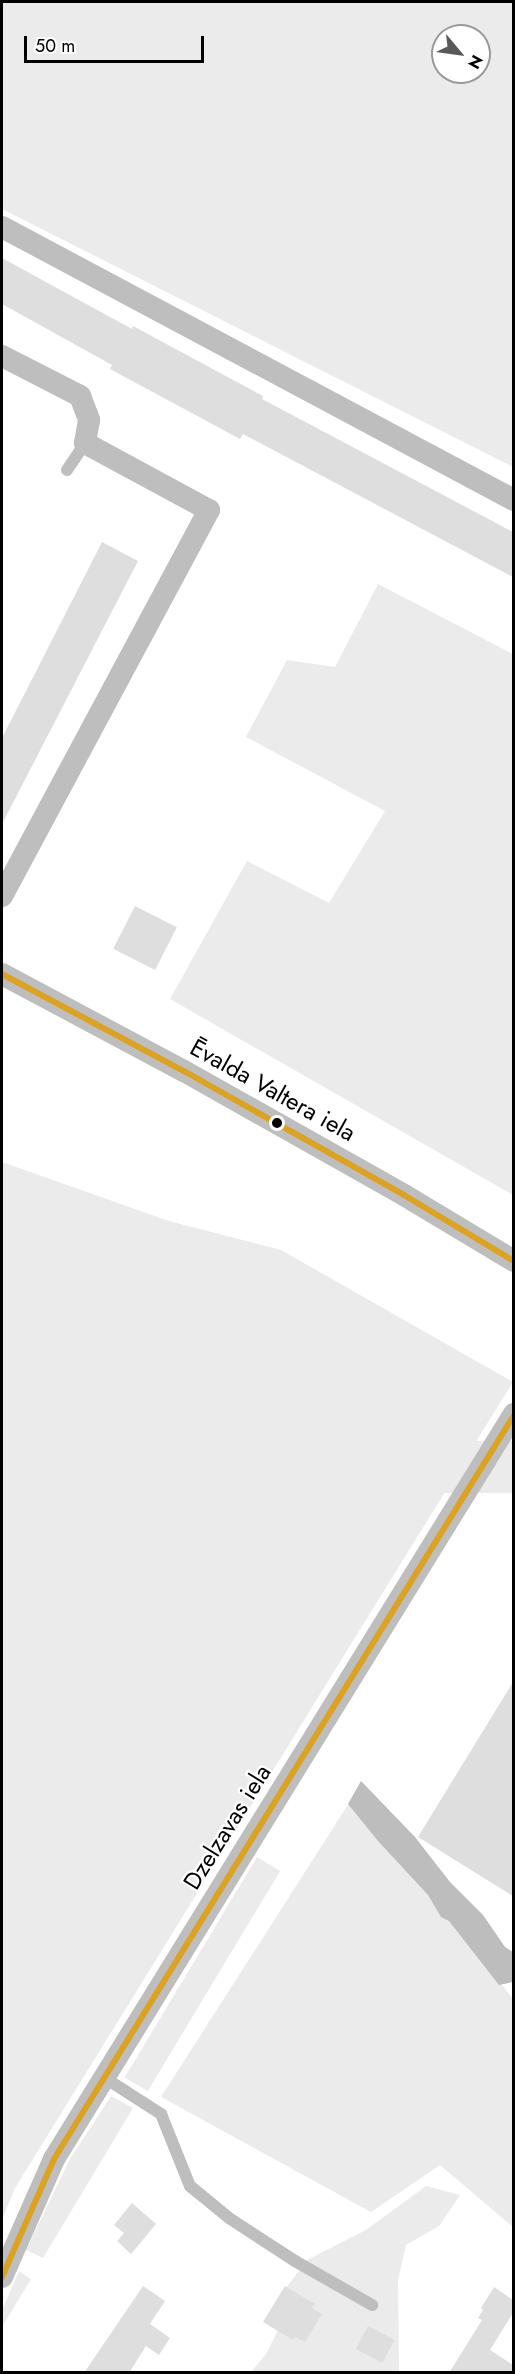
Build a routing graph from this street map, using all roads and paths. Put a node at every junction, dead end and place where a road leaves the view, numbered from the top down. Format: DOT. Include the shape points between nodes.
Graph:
graph roads {
  1 [pos="2,227"];
  2 [pos="2,356"];
  3 [pos="86,443"];
  4 [pos="67,470"];
  5 [pos="513,500"];
  6 [pos="2,896"];
  7 [pos="2,974"];
  8 [pos="513,1261"];
  9 [pos="513,1414"];
  10 [pos="105,2078"];
  11 [pos="2,2277"];
  12 [pos="372,2306"];
  1 -- 5 [label="street"];
  2 -- 3 [label="street" via="80,396 89,420"];
  3 -- 4 [label="lane"];
  3 -- 6 [label="street" via="209,510"];
  7 -- 8 [label="street, Ēvalda Valtera iela" via="184,1071"];
  9 -- 10 [label="street, Dzelzavas iela"];
  10 -- 11 [label="street, Dzelzavas iela" via="54,2160"];
  10 -- 12 [label="lane" via="160,2114 190,2186 229,2218 295,2262"];
}
